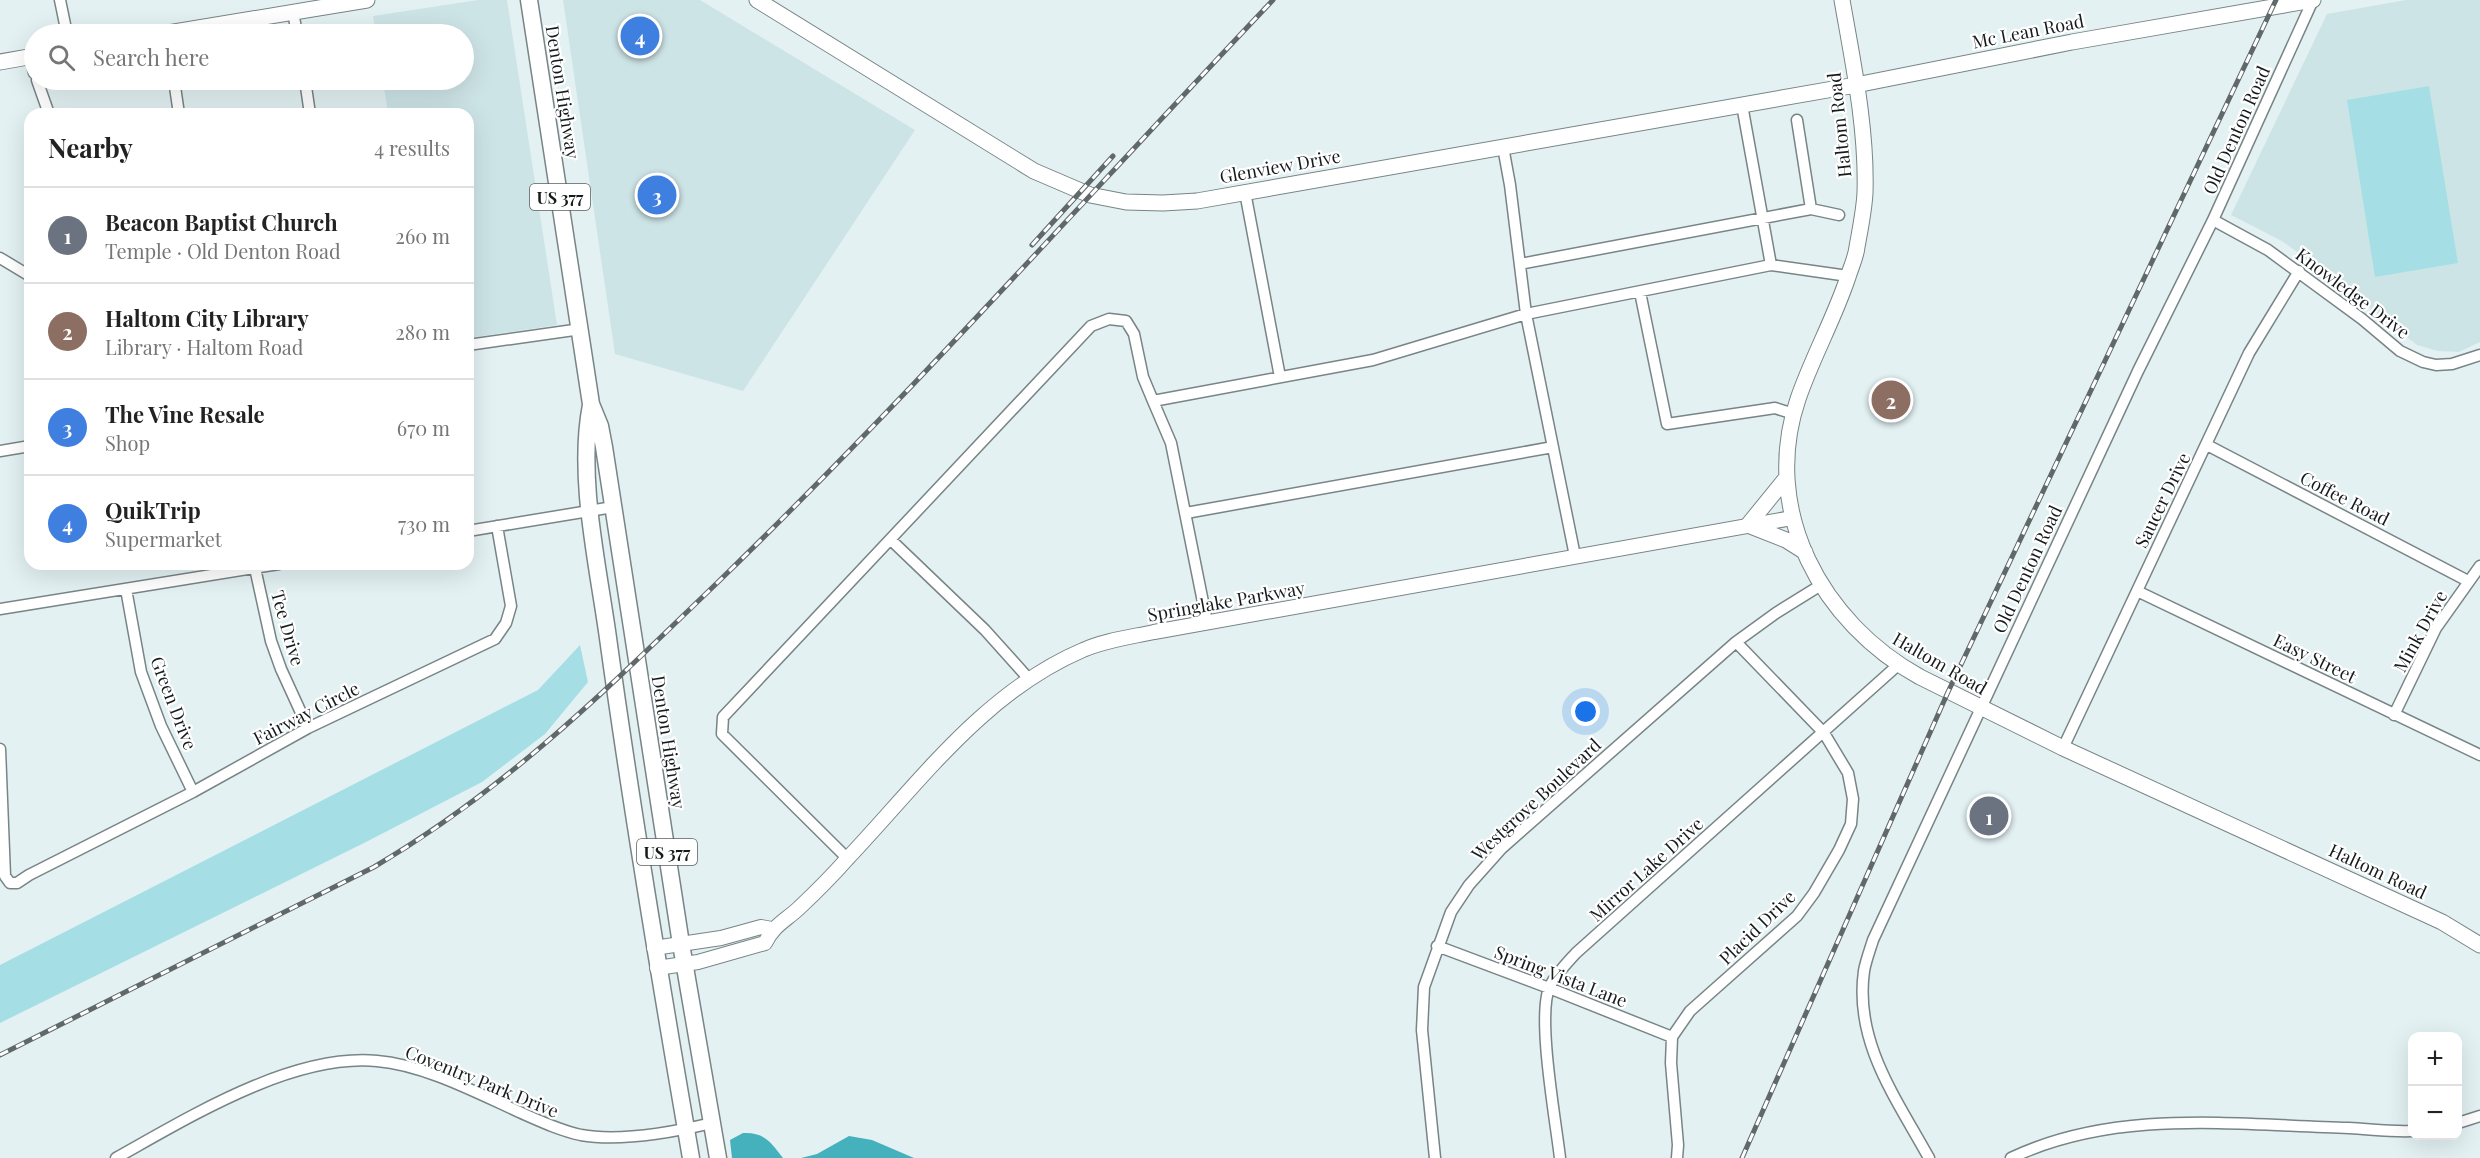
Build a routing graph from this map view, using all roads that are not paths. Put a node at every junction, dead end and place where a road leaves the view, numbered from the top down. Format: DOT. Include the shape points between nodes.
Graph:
graph roads {
  1 [pos="60,0"];
  2 [pos="367,0"];
  3 [pos="529,0"];
  4 [pos="757,0"];
  5 [pos="1842,0"];
  6 [pos="2313,0"];
  7 [pos="2250,5"];
  8 [pos="293,12"];
  9 [pos="65,24"];
  10 [pos="224,24"];
  11 [pos="295,24"];
  12 [pos="24,58"];
  13 [pos="0,62"];
  14 [pos="1856,85"];
  15 [pos="41,90"];
  16 [pos="175,90"];
  17 [pos="306,90"];
  18 [pos="1742,105"];
  19 [pos="47,108"];
  20 [pos="178,108"];
  21 [pos="309,108"];
  22 [pos="1797,120"];
  23 [pos="1503,147"];
  24 [pos="1245,192"];
  25 [pos="1811,209"];
  26 [pos="1839,215"];
  27 [pos="1762,218"];
  28 [pos="2213,220"];
  29 [pos="0,258"];
  30 [pos="1520,264"];
  31 [pos="1771,265"];
  32 [pos="2299,271"];
  33 [pos="24,272"];
  34 [pos="1848,276"];
  35 [pos="1640,292"];
  36 [pos="1526,314"];
  37 [pos="581,329"];
  38 [pos="474,344"];
  39 [pos="2480,355"];
  40 [pos="1280,377"];
  41 [pos="1153,401"];
  42 [pos="591,404"];
  43 [pos="1794,414"];
  44 [pos="2207,445"];
  45 [pos="24,447"];
  46 [pos="1553,447"];
  47 [pos="0,451"];
  48 [pos="1787,477"];
  49 [pos="613,507"];
  50 [pos="590,510"];
  51 [pos="1186,513"];
  52 [pos="1792,518"];
  53 [pos="1748,525"];
  54 [pos="497,526"];
  55 [pos="474,530"];
  56 [pos="891,540"];
  57 [pos="1805,552"];
  58 [pos="1575,556"];
  59 [pos="2480,566"];
  60 [pos="243,570"];
  61 [pos="255,570"];
  62 [pos="2468,581"];
  63 [pos="1821,585"];
  64 [pos="126,589"];
  65 [pos="2137,591"];
  66 [pos="0,609"];
  67 [pos="1207,622"];
  68 [pos="1736,642"];
  69 [pos="1898,665"];
  70 [pos="1029,679"];
  71 [pos="1979,708"];
  72 [pos="2394,715"];
  73 [pos="308,728"];
  74 [pos="1824,733"];
  75 [pos="0,748"];
  76 [pos="2063,748"];
  77 [pos="2480,755"];
  78 [pos="193,792"];
  79 [pos="848,859"];
  80 [pos="772,929"];
  81 [pos="681,944"];
  82 [pos="2480,945"];
  83 [pos="1437,946"];
  84 [pos="654,948"];
  85 [pos="684,963"];
  86 [pos="657,968"];
  87 [pos="1549,988"];
  88 [pos="1672,1038"];
  89 [pos="2480,1116"];
  90 [pos="2462,1121"];
  91 [pos="712,1123"];
  92 [pos="686,1129"];
  93 [pos="2408,1131"];
  94 [pos="116,1158"];
  95 [pos="691,1158"];
  96 [pos="718,1158"];
  97 [pos="1435,1158"];
  98 [pos="1560,1158"];
  99 [pos="1677,1158"];
  100 [pos="1929,1158"];
  101 [pos="2011,1158"];
  1 -- 9 [label="street"];
  2 -- 8 [label="main road"];
  3 -- 37 [label="main road, Denton Highway / US 377"];
  4 -- 24 [label="main road, Glenview Drive" via="1034,171 1090,195 1126,202 1163,203"];
  5 -- 14 [label="main road, Haltom Road"];
  6 -- 7 [label="main road, Mc Lean Road"];
  6 -- 28 [label="street, Old Denton Road"];
  7 -- 14 [label="main road, Mc Lean Road"];
  8 -- 10 [label="main road"];
  8 -- 11 [label="street"];
  12 -- 13 [label="main road"];
  14 -- 18 [label="main road, Glenview Drive"];
  14 -- 34 [label="main road, Haltom Road" via="1865,195 1857,251"];
  15 -- 19 [label="street"];
  16 -- 20 [label="street"];
  17 -- 21 [label="street"];
  18 -- 23 [label="main road, Glenview Drive"];
  18 -- 27 [label="street"];
  22 -- 25 [label="street"];
  23 -- 24 [label="main road, Glenview Drive"];
  23 -- 30 [label="street"];
  24 -- 40 [label="street"];
  25 -- 26 [label="street"];
  25 -- 27 [label="street"];
  27 -- 30 [label="street"];
  27 -- 31 [label="street"];
  28 -- 32 [label="street, Knowledge Drive"];
  28 -- 71 [label="street, Old Denton Road"];
  29 -- 33 [label="street"];
  30 -- 36 [label="street"];
  31 -- 34 [label="street"];
  31 -- 35 [label="street"];
  32 -- 39 [label="street, Knowledge Drive" via="2400,351 2422,362 2452,364"];
  32 -- 44 [label="street, Saucer Drive" via="2249,353"];
  34 -- 43 [label="main road, Haltom Road"];
  35 -- 36 [label="street"];
  35 -- 43 [label="street" via="1667,424 1775,408"];
  36 -- 40 [label="street" via="1373,360"];
  36 -- 46 [label="street"];
  37 -- 38 [label="street"];
  37 -- 42 [label="main road, Denton Highway / US 377"];
  40 -- 41 [label="street"];
  41 -- 51 [label="street" via="1171,443"];
  41 -- 56 [label="street" via="1143,377 1134,334 1126,321 1109,319 1091,326"];
  42 -- 49 [label="main road, Denton Highway / US 377" via="602,437"];
  42 -- 50 [label="main road, Denton Highway / US 377" via="585,434"];
  43 -- 48 [label="main road, Haltom Road"];
  44 -- 62 [label="street, Coffee Road"];
  44 -- 65 [label="street, Saucer Drive"];
  45 -- 47 [label="street"];
  46 -- 51 [label="street"];
  46 -- 58 [label="street"];
  48 -- 52 [label="main road, Haltom Road"];
  48 -- 53 [label="main road"];
  49 -- 50 [label="street"];
  49 -- 81 [label="main road, Denton Highway / US 377"];
  50 -- 54 [label="street"];
  50 -- 84 [label="main road, Denton Highway / US 377"];
  51 -- 67 [label="street"];
  52 -- 53 [label="street, Springlake Parkway"];
  52 -- 57 [label="main road, Haltom Road"];
  53 -- 57 [label="main road"];
  53 -- 58 [label="street, Springlake Parkway"];
  54 -- 55 [label="street"];
  54 -- 73 [label="street, Fairway Circle" via="511,606 495,639"];
  56 -- 70 [label="street" via="985,630"];
  56 -- 79 [label="street" via="723,717 722,734"];
  57 -- 63 [label="main road, Haltom Road"];
  58 -- 67 [label="street, Springlake Parkway"];
  59 -- 62 [label="street, Mink Drive"];
  60 -- 64 [label="street"];
  61 -- 73 [label="street, Tee Drive" via="280,669"];
  62 -- 72 [label="street, Mink Drive" via="2436,628"];
  63 -- 68 [label="street, Westgrove Boulevard"];
  63 -- 69 [label="main road, Haltom Road" via="1852,626"];
  64 -- 66 [label="street"];
  64 -- 78 [label="street, Green Drive" via="141,672 161,726"];
  65 -- 72 [label="street, Easy Street"];
  65 -- 76 [label="street, Saucer Drive"];
  67 -- 70 [label="street, Springlake Parkway" via="1086,648"];
  68 -- 74 [label="street, Placid Drive"];
  68 -- 83 [label="street, Westgrove Boulevard" via="1502,848 1468,885"];
  69 -- 71 [label="main road, Haltom Road"];
  69 -- 74 [label="street, Mirror Lake Drive"];
  70 -- 79 [label="street, Springlake Parkway" via="984,714"];
  71 -- 76 [label="main road, Haltom Road"];
  71 -- 100 [label="street, Old Denton Road" via="1873,940 1864,969 1866,1029 1872,1053"];
  72 -- 77 [label="street, Easy Street"];
  73 -- 78 [label="street, Fairway Circle"];
  74 -- 87 [label="street, Mirror Lake Drive" via="1576,953"];
  74 -- 88 [label="street, Placid Drive" via="1848,773 1853,799 1851,824 1839,850 1797,916 1690,1011"];
  75 -- 78 [label="street, Fairway Circle" via="5,876 10,883 17,883"];
  76 -- 82 [label="main road, Haltom Road" via="2442,921"];
  79 -- 80 [label="street, Springlake Parkway"];
  80 -- 81 [label="street" via="760,927"];
  80 -- 85 [label="street, Springlake Parkway" via="765,943"];
  81 -- 84 [label="street"];
  81 -- 85 [label="main road, Denton Highway / US 377"];
  83 -- 87 [label="street, Spring Vista Lane"];
  83 -- 97 [label="street, Westgrove Boulevard" via="1424,987 1422,1030"];
  84 -- 86 [label="main road, Denton Highway / US 377"];
  85 -- 86 [label="street, Springlake Parkway"];
  85 -- 91 [label="main road, Denton Highway / US 377"];
  86 -- 92 [label="main road, Denton Highway / US 377"];
  87 -- 88 [label="street, Spring Vista Lane"];
  87 -- 98 [label="street, Mirror Lake Drive" via="1544,1022"];
  88 -- 99 [label="street"];
  89 -- 90 [label="street"];
  91 -- 92 [label="street, Coventry Park Drive"];
  91 -- 96 [label="main road, Denton Highway / US 377"];
  92 -- 94 [label="street, Coventry Park Drive" via="623,1136 583,1135 559,1129 400,1064 349,1061 306,1068 247,1090"];
  92 -- 95 [label="main road, Denton Highway / US 377"];
  93 -- 101 [label="street" via="2167,1123 2064,1138"];
}
